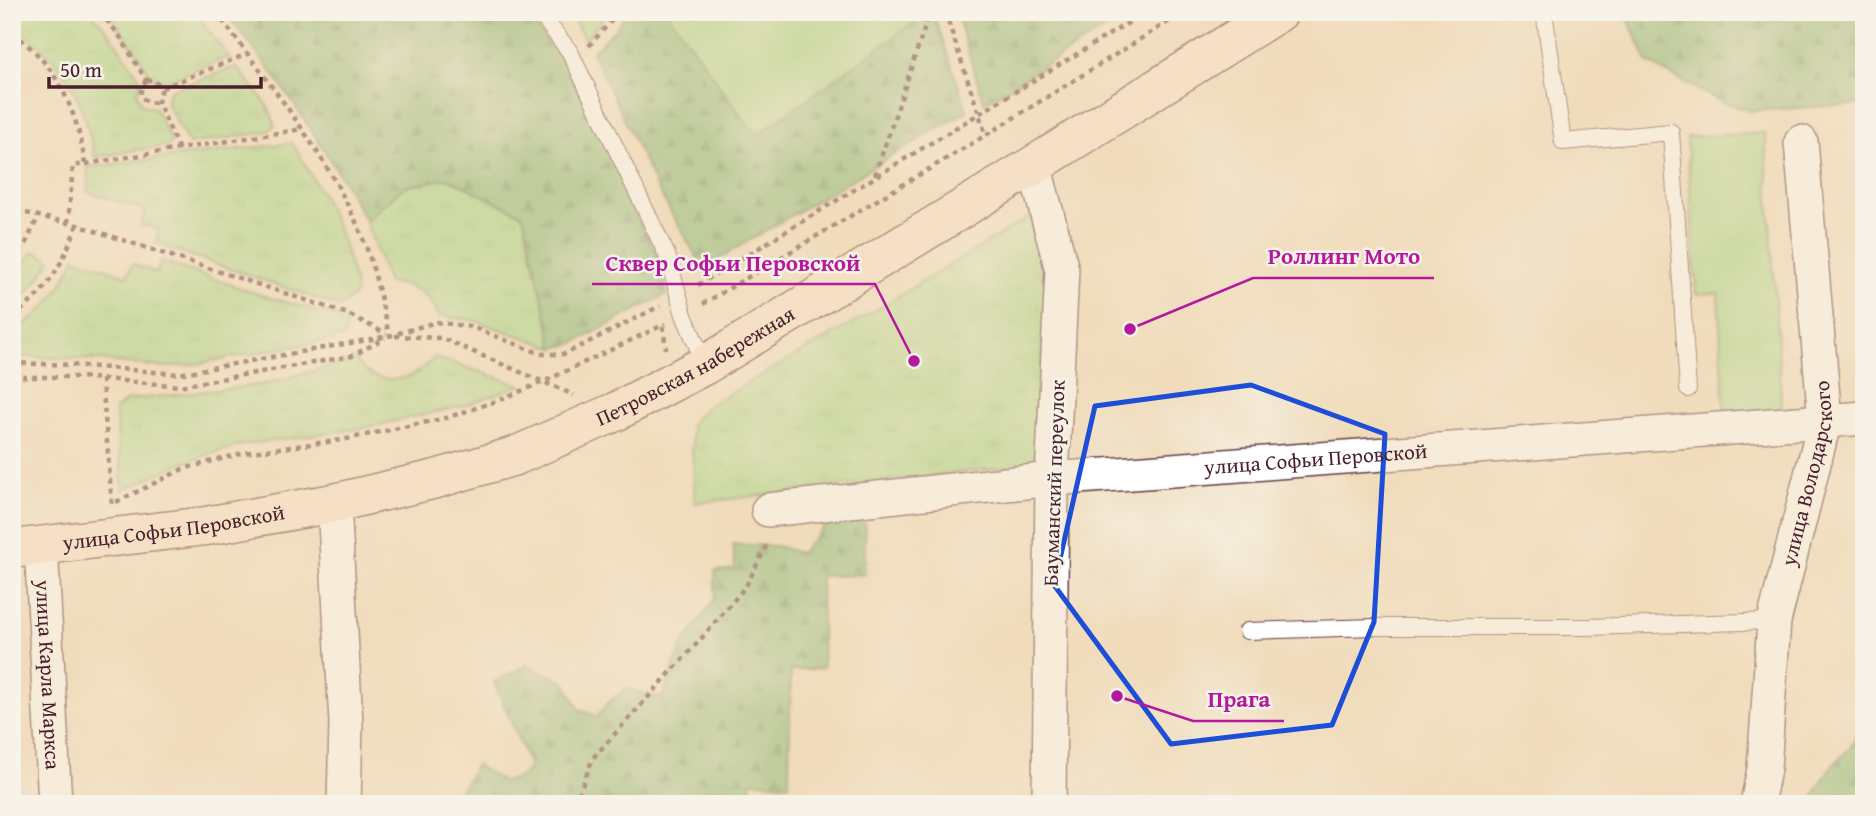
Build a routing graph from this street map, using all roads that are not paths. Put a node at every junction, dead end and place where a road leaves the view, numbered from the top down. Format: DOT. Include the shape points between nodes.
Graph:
graph roads {
  1 [pos="539,12"];
  2 [pos="1279,12"];
  3 [pos="1544,12"];
  4 [pos="1801,142"];
  5 [pos="1034,166"];
  6 [pos="705,365"];
  7 [pos="1688,389"];
  8 [pos="1864,418"];
  9 [pos="1825,420"];
  10 [pos="1052,479"];
  11 [pos="334,503"];
  12 [pos="768,510"];
  13 [pos="27,547"];
  14 [pos="1774,621"];
  15 [pos="1247,631"];
  16 [pos="55,804"];
  17 [pos="344,804"];
  18 [pos="1049,804"];
  19 [pos="1757,804"];
  1 -- 6 [label="lane" via="575,61 667,255 684,315"];
  2 -- 5 [label="main road, Петровская набережная"];
  3 -- 7 [label="lane" via="1563,142 1671,132"];
  4 -- 9 [label="street, улица Володарского"];
  5 -- 6 [label="main road, Петровская набережная"];
  5 -- 10 [label="street, Бауманский переулок" via="1062,270"];
  6 -- 11 [label="main road, Петровская набережная" via="615,412 514,456"];
  8 -- 9 [label="street, улица Софьи Перовской"];
  9 -- 10 [label="street, улица Софьи Перовской"];
  9 -- 14 [label="street, улица Володарского"];
  10 -- 12 [label="street, улица Софьи Перовской"];
  10 -- 18 [label="street, Бауманский переулок"];
  11 -- 13 [label="main road, улица Софьи Перовской" via="206,526"];
  11 -- 17 [label="street" via="346,723"];
  13 -- 16 [label="street, улица Карла Маркса"];
  14 -- 15 [label="lane"];
  14 -- 19 [label="street, улица Володарского" via="1764,769"];
}
